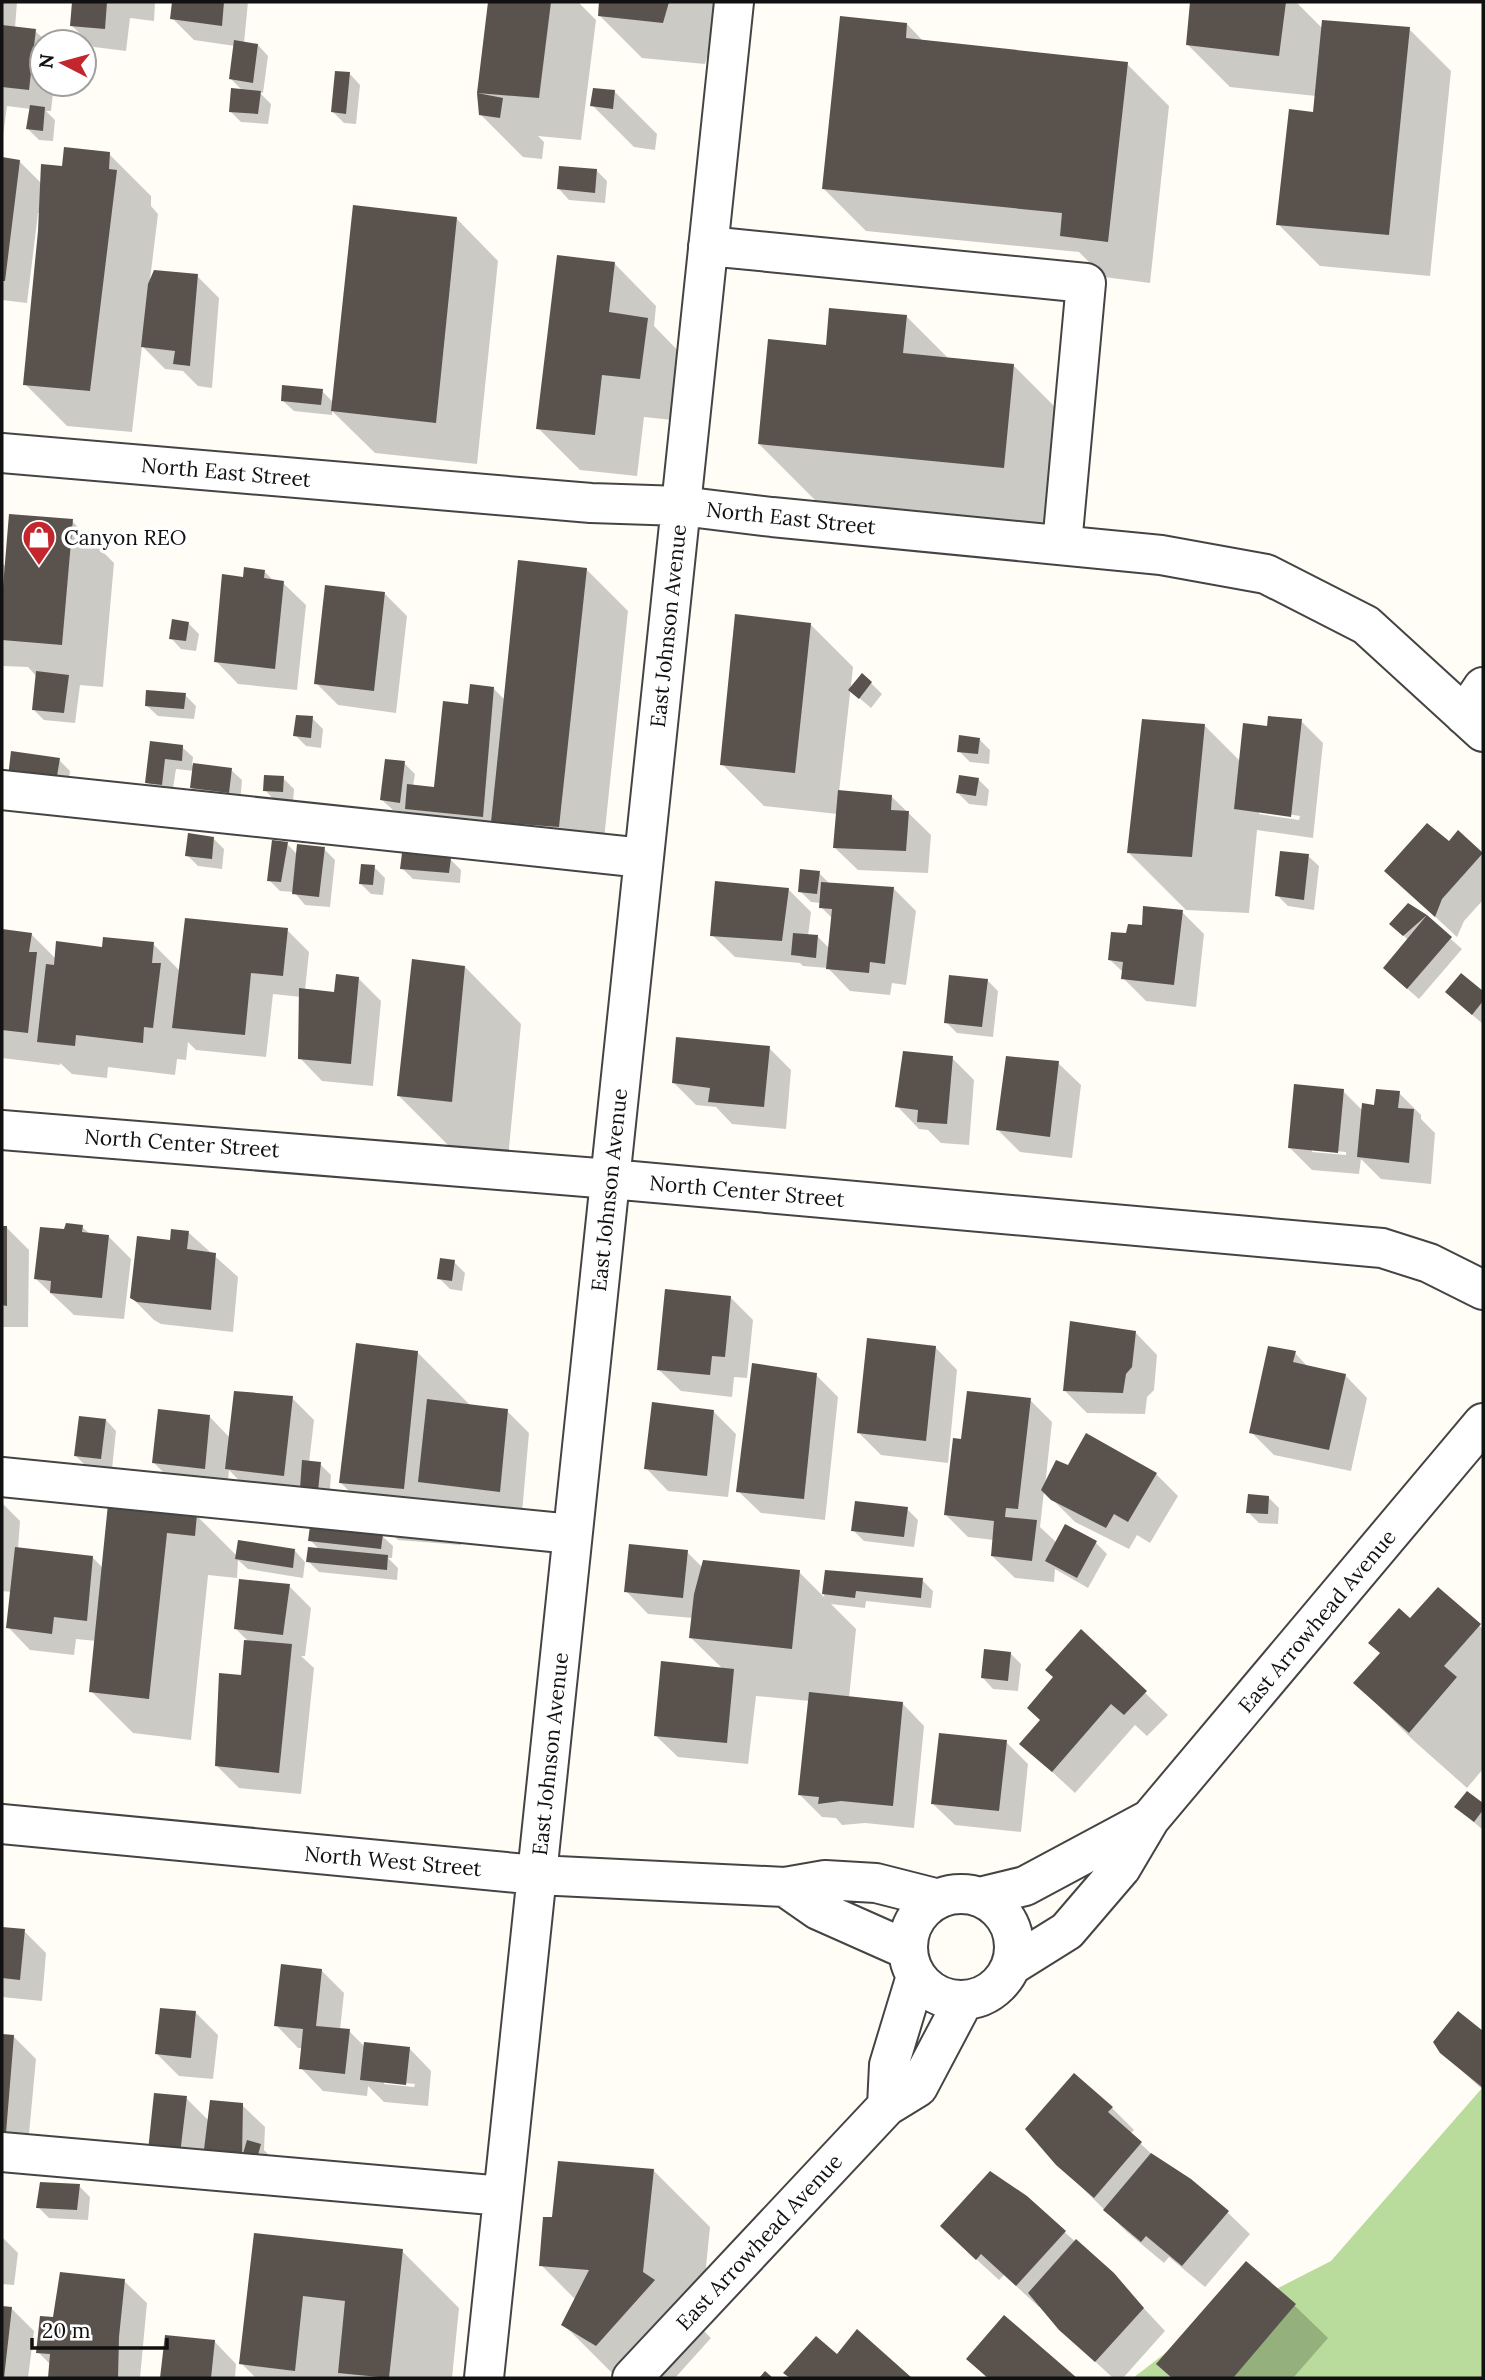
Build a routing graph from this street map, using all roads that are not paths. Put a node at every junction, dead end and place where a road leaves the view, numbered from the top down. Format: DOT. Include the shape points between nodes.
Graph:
graph roads {
  1 [pos="734,2"];
  2 [pos="708,246"];
  3 [pos="2,453"];
  4 [pos="681,506"];
  5 [pos="1062,545"];
  6 [pos="1477,711"];
  7 [pos="2,790"];
  8 [pos="643,858"];
  9 [pos="2,1130"];
  10 [pos="610,1179"];
  11 [pos="1483,1290"];
  12 [pos="1483,1423"];
  13 [pos="2,1477"];
  14 [pos="572,1534"];
  15 [pos="1150,1819"];
  16 [pos="2,1824"];
  17 [pos="537,1875"];
  18 [pos="785,1887"];
  19 [pos="980,1897"];
  20 [pos="939,1899"];
  21 [pos="912,1963"];
  22 [pos="1011,1966"];
  23 [pos="964,2000"];
  24 [pos="887,2106"];
  25 [pos="2,2152"];
  26 [pos="503,2196"];
  27 [pos="484,2378"];
  28 [pos="632,2378"];
  1 -- 2 [label="street, East Johnson Avenue"];
  2 -- 4 [label="street, East Johnson Avenue"];
  2 -- 5 [label="street" via="1086,283"];
  3 -- 4 [label="street, North East Street" via="591,503"];
  4 -- 5 [label="street, North East Street"];
  4 -- 8 [label="street, East Johnson Avenue"];
  5 -- 6 [label="street, North East Street" via="1161,555 1266,574 1366,625"];
  7 -- 8 [label="street"];
  8 -- 10 [label="street, East Johnson Avenue"];
  9 -- 10 [label="street, North Center Street"];
  10 -- 11 [label="street, North Center Street" via="1382,1248 1429,1263"];
  10 -- 14 [label="street, East Johnson Avenue"];
  12 -- 15 [label="street, East Arrowhead Avenue"];
  13 -- 14 [label="street"];
  14 -- 17 [label="street, East Johnson Avenue"];
  15 -- 19 [label="street, East Arrowhead Avenue" via="1025,1886"];
  15 -- 22 [label="street, East Arrowhead Avenue" via="1121,1868 1067,1931"];
  16 -- 17 [label="street, North West Street"];
  17 -- 18 [label="street, North West Street"];
  17 -- 26 [label="street, East Johnson Avenue"];
  18 -- 20 [label="street, North West Street" via="825,1880 876,1883"];
  18 -- 21 [label="street"];
  19 -- 20 [label="street" via="959,1894"];
  19 -- 22 [label="street" via="997,1908 1009,1924 1014,1945"];
  20 -- 21 [label="street" via="922,1911 911,1929"];
  21 -- 23 [label="street" via="928,1990"];
  21 -- 24 [label="street" via="889,2065"];
  22 -- 23 [label="street" via="984,1996"];
  23 -- 24 [label="street, East Arrowhead Avenue" via="918,2087"];
  24 -- 28 [label="street, East Arrowhead Avenue"];
  25 -- 26 [label="street"];
  26 -- 27 [label="street, East Johnson Avenue"];
}
